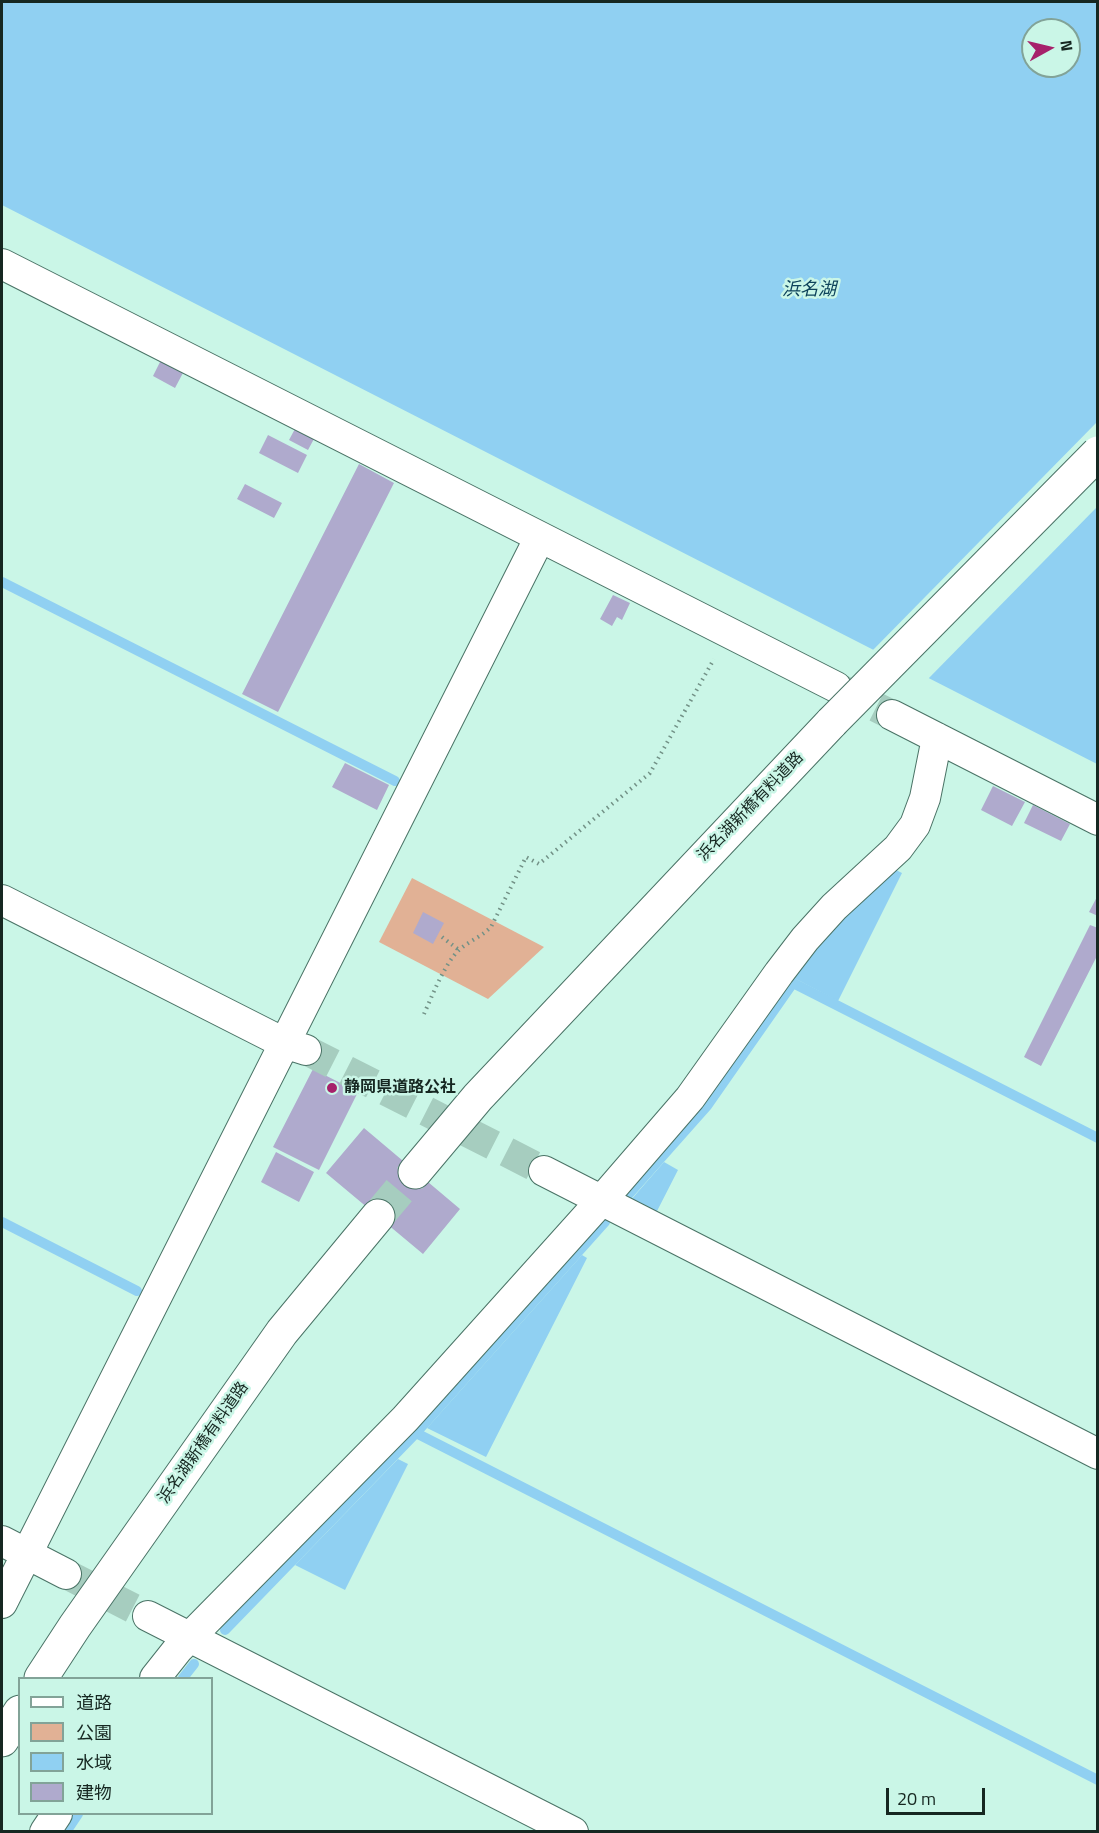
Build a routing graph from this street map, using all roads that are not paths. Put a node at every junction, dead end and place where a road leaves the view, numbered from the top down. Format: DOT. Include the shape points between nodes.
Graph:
graph roads {
  1 [pos="2,264"];
  2 [pos="1098,453"];
  3 [pos="540,537"];
  4 [pos="836,687"];
  5 [pos="892,715"];
  6 [pos="937,738"];
  7 [pos="1098,820"];
  8 [pos="2,900"];
  9 [pos="295,1047"];
  10 [pos="415,1172"];
  11 [pos="544,1172"];
  12 [pos="601,1201"];
  13 [pos="378,1216"];
  14 [pos="1098,1454"];
  15 [pos="14,1547"];
  16 [pos="66,1574"];
  17 [pos="2,1602"];
  18 [pos="148,1616"];
  19 [pos="191,1637"];
  20 [pos="42,1677"];
  21 [pos="156,1677"];
  22 [pos="18,1715"];
  23 [pos="2,1740"];
  24 [pos="56,1815"];
  25 [pos="45,1832"];
  26 [pos="573,1832"];
  1 -- 3 [label="street"];
  2 -- 10 [label="main road, 浜名湖新橋有料道路, bridge" via="832,722 478,1097"];
  3 -- 4 [label="street"];
  3 -- 9 [label="street"];
  5 -- 6 [label="street"];
  6 -- 7 [label="street"];
  6 -- 12 [label="street" via="915,825 898,848 805,939 690,1098"];
  8 -- 9 [label="street"];
  9 -- 15 [label="street"];
  11 -- 12 [label="street"];
  12 -- 14 [label="street"];
  12 -- 19 [label="street" via="405,1419"];
  13 -- 20 [label="main road, 浜名湖新橋有料道路" via="282,1332"];
  15 -- 16 [label="street"];
  15 -- 17 [label="street"];
  18 -- 19 [label="street"];
  19 -- 21 [label="street"];
  19 -- 26 [label="street"];
  22 -- 23 [label="main road"];
  24 -- 25 [label="street"];
}
